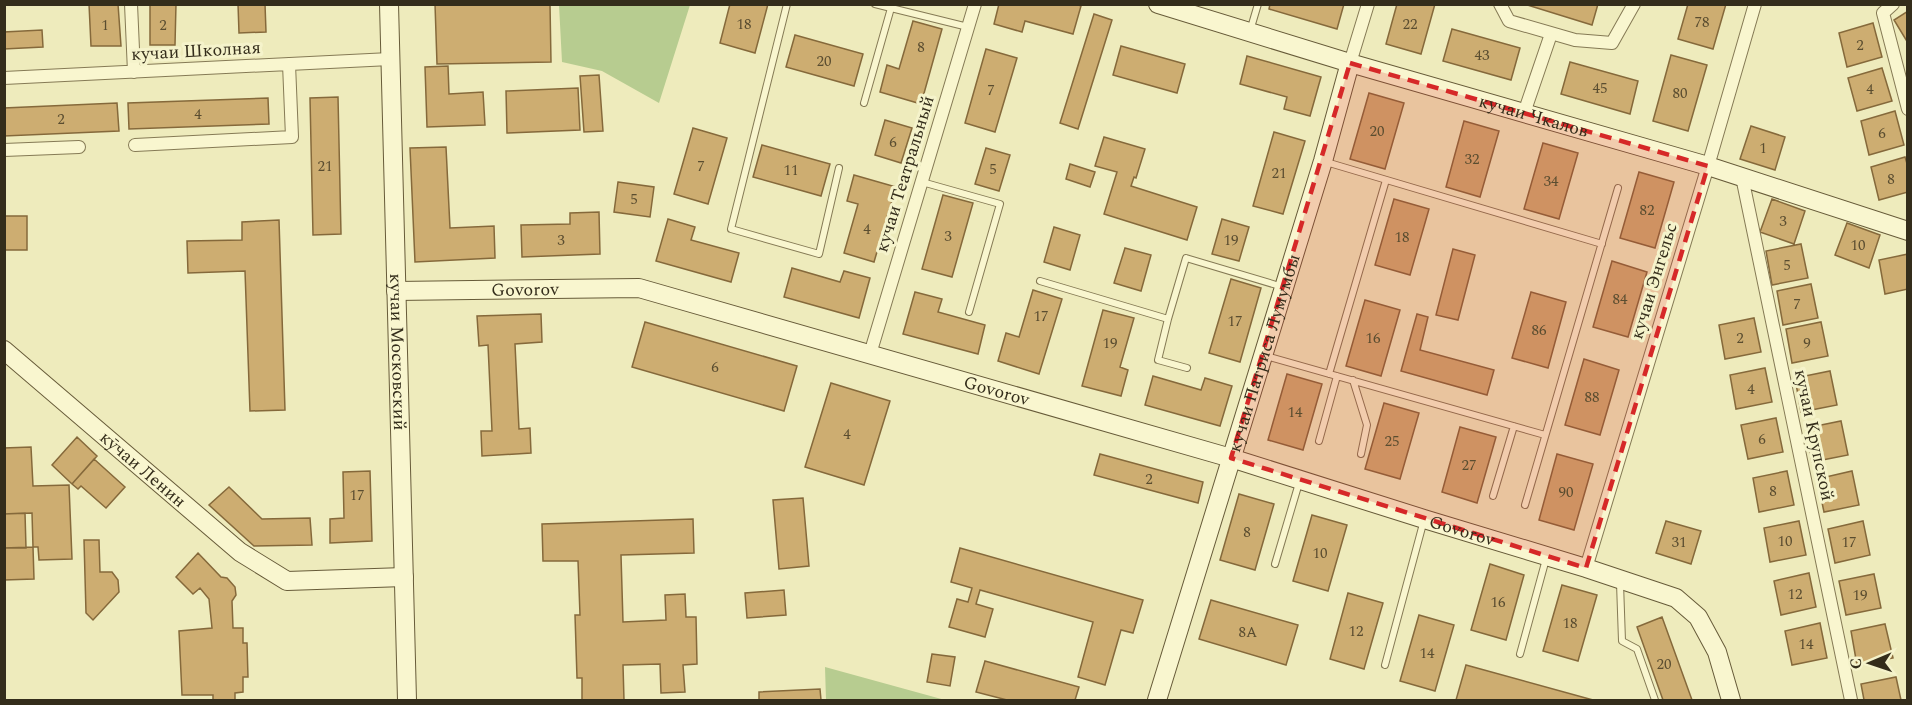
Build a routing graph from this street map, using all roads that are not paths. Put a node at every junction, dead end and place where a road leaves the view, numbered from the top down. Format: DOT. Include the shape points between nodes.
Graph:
graph roads {
  1 [pos="131,4"];
  2 [pos="389,4"];
  3 [pos="787,4"];
  4 [pos="875,4"];
  5 [pos="975,4"];
  6 [pos="1158,4"];
  7 [pos="1258,4"];
  8 [pos="1368,4"];
  9 [pos="1500,4"];
  10 [pos="1634,4"];
  11 [pos="1755,4"];
  12 [pos="1893,4"];
  13 [pos="891,8"];
  14 [pos="968,27"];
  15 [pos="1250,31"];
  16 [pos="1551,34"];
  17 [pos="390,59"];
  18 [pos="1350,63"];
  19 [pos="289,64"];
  20 [pos="135,72"];
  21 [pos="4,78"];
  22 [pos="864,103"];
  23 [pos="1908,109"];
  24 [pos="1524,113"];
  25 [pos="135,145"];
  26 [pos="79,147"];
  27 [pos="4,150"];
  28 [pos="1323,161"];
  29 [pos="1708,166"];
  30 [pos="839,168"];
  31 [pos="1742,177"];
  32 [pos="1386,180"];
  33 [pos="922,182"];
  34 [pos="1618,188"];
  35 [pos="1908,231"];
  36 [pos="1602,244"];
  37 [pos="1040,281"];
  38 [pos="1283,287"];
  39 [pos="396,291"];
  40 [pos="969,312"];
  41 [pos="1168,319"];
  42 [pos="4,351"];
  43 [pos="870,354"];
  44 [pos="1263,355"];
  45 [pos="1187,368"];
  46 [pos="1329,374"];
  47 [pos="1337,376"];
  48 [pos="1353,381"];
  49 [pos="1514,426"];
  50 [pos="1545,435"];
  51 [pos="1319,441"];
  52 [pos="1361,454"];
  53 [pos="1232,458"];
  54 [pos="1300,480"];
  55 [pos="1492,496"];
  56 [pos="1525,505"];
  57 [pos="1424,519"];
  58 [pos="1546,556"];
  59 [pos="1275,564"];
  60 [pos="1586,568"];
  61 [pos="404,576"];
  62 [pos="1620,579"];
  63 [pos="1520,654"];
  64 [pos="1385,666"];
  65 [pos="407,700"];
  66 [pos="1157,700"];
  67 [pos="1655,700"];
  68 [pos="1731,700"];
  69 [pos="1851,700"];
  1 -- 20 [label="street"];
  2 -- 17 [label="street, кучаи Московский"];
  3 -- 30 [label="lane" via="731,229 819,254"];
  4 -- 13 [label="lane"];
  5 -- 14 [label="street, кучаи Театральный"];
  6 -- 15 [label="street, кучаи Чкалов"];
  7 -- 15 [label="lane"];
  8 -- 18 [label="street, кучаи Патриса Лумумбы"];
  9 -- 16 [label="street" via="1509,21"];
  10 -- 16 [label="street" via="1612,43"];
  11 -- 29 [label="street, кучаи Энгельс"];
  12 -- 23 [label="street" via="1883,13"];
  13 -- 14 [label="lane"];
  13 -- 22 [label="lane"];
  14 -- 33 [label="street, кучаи Театральный"];
  15 -- 18 [label="street, кучаи Чкалов"];
  16 -- 24 [label="street"];
  17 -- 19 [label="street, кучаи Школная"];
  17 -- 39 [label="street, кучаи Московский"];
  18 -- 24 [label="street, кучаи Чкалов"];
  18 -- 28 [label="street, кучаи Патриса Лумумбы"];
  19 -- 20 [label="street, кучаи Школная"];
  19 -- 25 [label="street" via="292,137"];
  20 -- 21 [label="street, кучаи Школная"];
  24 -- 29 [label="street, кучаи Чкалов"];
  26 -- 27 [label="street"];
  28 -- 32 [label="lane"];
  28 -- 38 [label="street, кучаи Патриса Лумумбы"];
  29 -- 31 [label="street, кучаи Чкалов"];
  29 -- 60 [label="street, кучаи Энгельс"];
  31 -- 35 [label="street, кучаи Чкалов"];
  31 -- 69 [label="street, кучаи Крупской"];
  32 -- 36 [label="lane"];
  32 -- 46 [label="lane"];
  33 -- 40 [label="lane" via="1000,204"];
  33 -- 43 [label="street, кучаи Театральный"];
  34 -- 36 [label="lane"];
  36 -- 50 [label="lane"];
  37 -- 41 [label="lane"];
  38 -- 41 [label="lane" via="1186,258"];
  38 -- 44 [label="street, кучаи Патриса Лумумбы"];
  39 -- 43 [label="street, Govorov" via="639,288"];
  39 -- 61 [label="street, кучаи Московский"];
  41 -- 45 [label="lane" via="1158,360"];
  42 -- 61 [label="street, кӯчаи Ленин" via="240,552 287,581"];
  43 -- 53 [label="street, Govorov"];
  44 -- 46 [label="lane"];
  44 -- 53 [label="street, кучаи Патриса Лумумбы"];
  46 -- 47 [label="lane"];
  47 -- 48 [label="lane"];
  47 -- 51 [label="lane"];
  48 -- 49 [label="lane"];
  48 -- 52 [label="lane" via="1367,425"];
  49 -- 50 [label="lane"];
  49 -- 55 [label="lane"];
  50 -- 56 [label="lane"];
  53 -- 54 [label="street, Govorov"];
  53 -- 66 [label="street, кучаи Патриса Лумумбы"];
  54 -- 57 [label="street, Govorov"];
  54 -- 59 [label="lane"];
  57 -- 58 [label="street, Govorov"];
  57 -- 64 [label="lane"];
  58 -- 60 [label="street, Govorov"];
  58 -- 63 [label="lane"];
  60 -- 62 [label="street, Govorov"];
  61 -- 65 [label="street, кучаи Московский"];
  62 -- 67 [label="lane" via="1622,641 1637,649"];
  62 -- 68 [label="street, Govorov" via="1676,598 1698,617 1717,652"];
}
